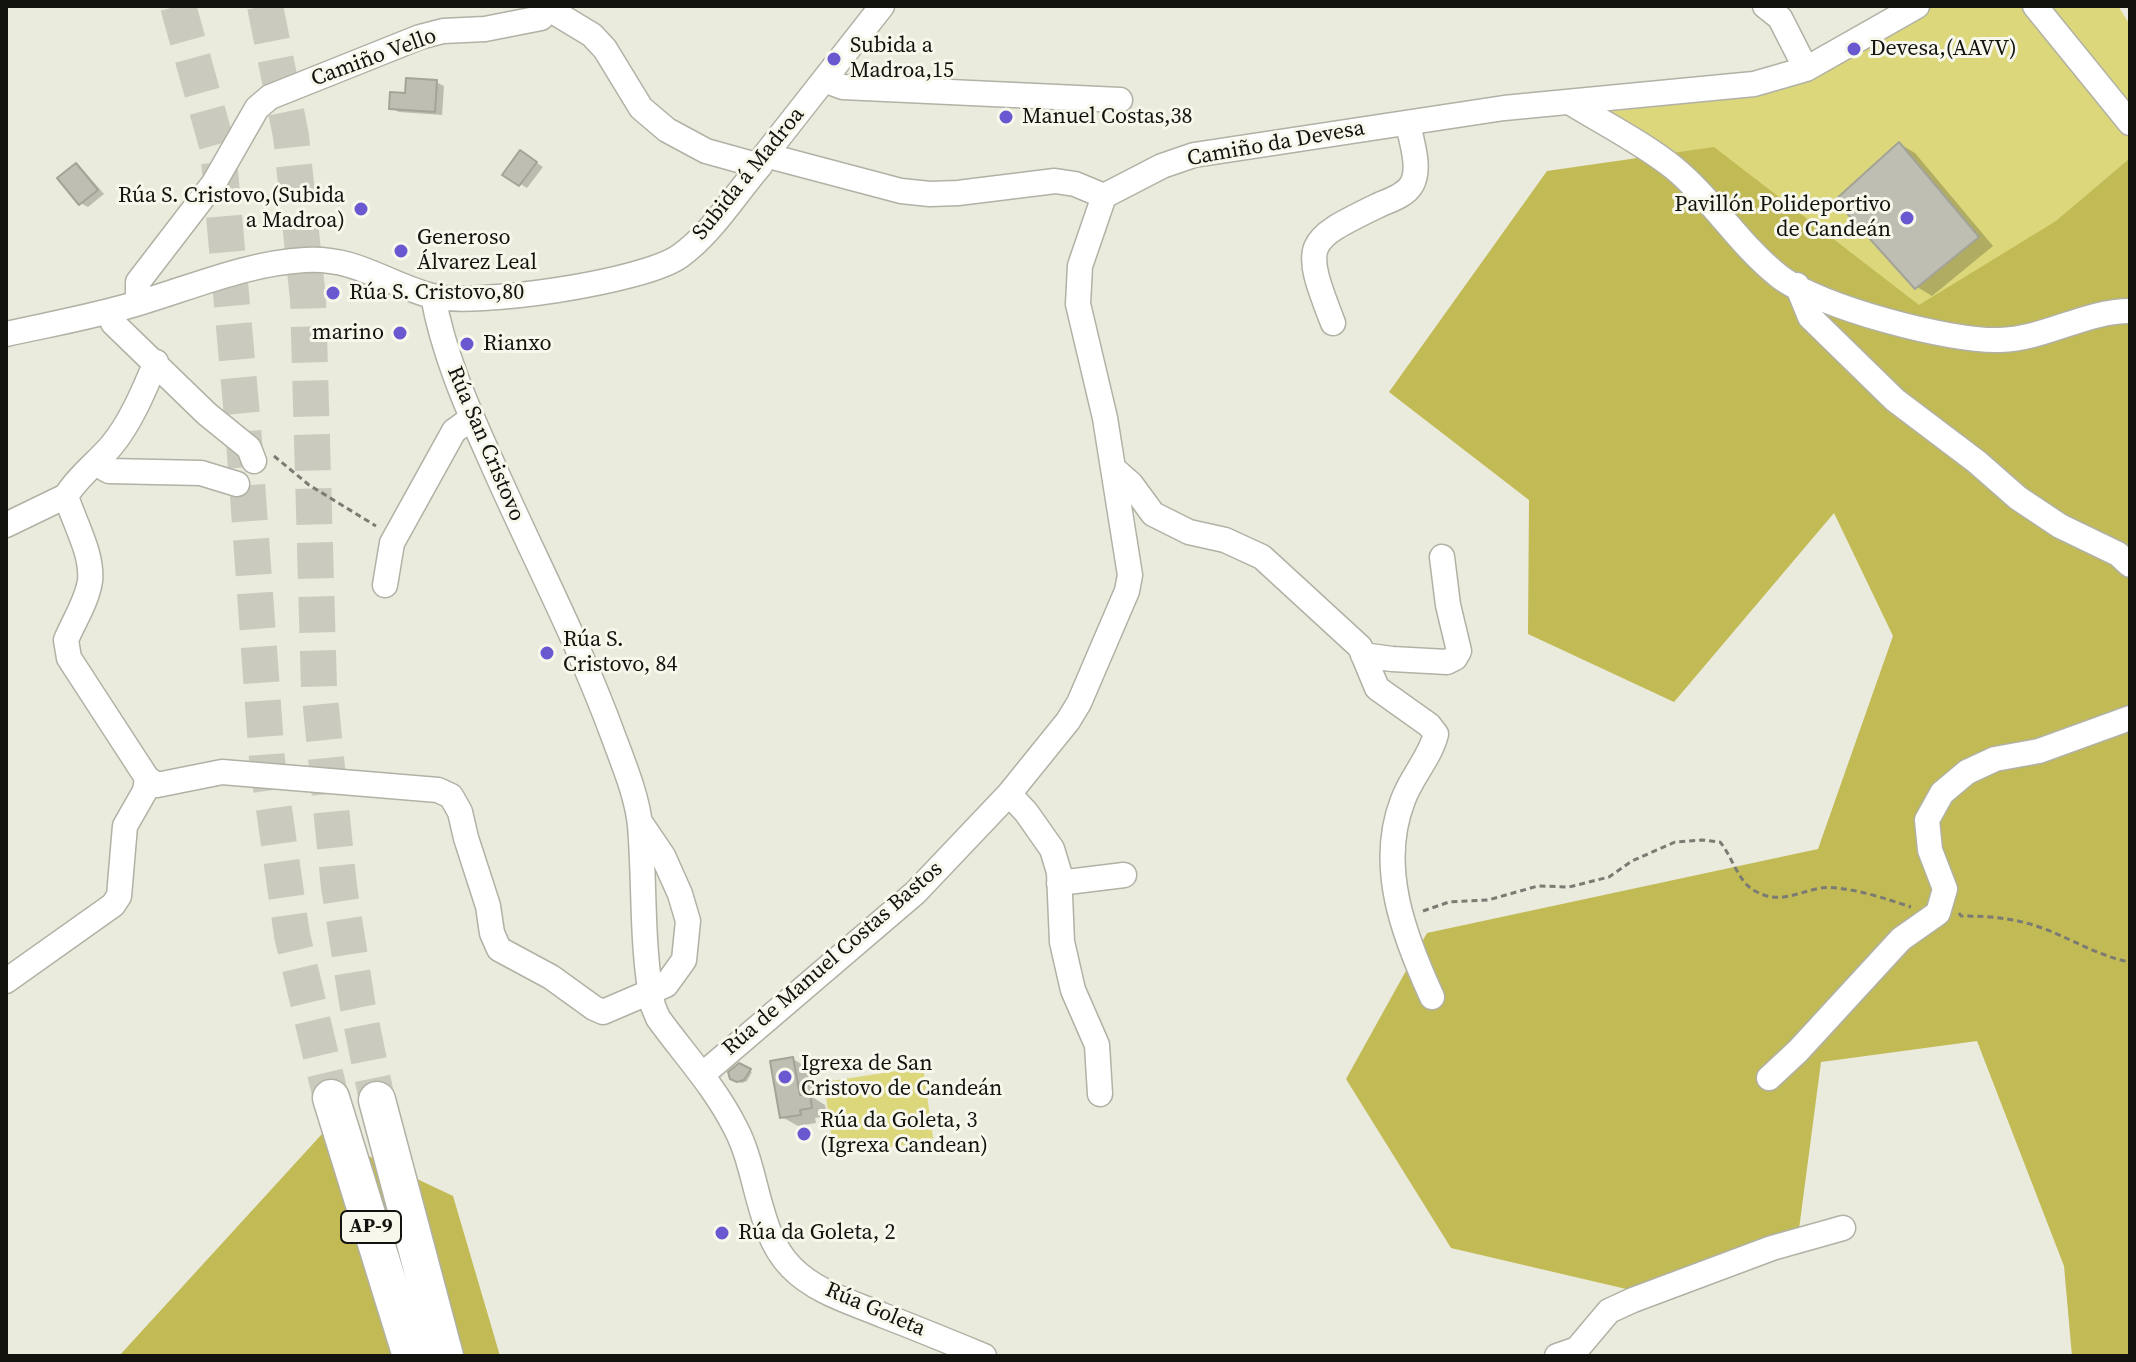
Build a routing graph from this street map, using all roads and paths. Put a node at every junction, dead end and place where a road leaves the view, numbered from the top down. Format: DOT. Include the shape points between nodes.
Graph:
graph roads {
  1 [pos="882,6"];
  2 [pos="1765,6"];
  3 [pos="1917,6"];
  4 [pos="2035,6"];
  5 [pos="547,8"];
  6 [pos="1806,69"];
  7 [pos="824,80"];
  8 [pos="1120,100"];
  9 [pos="1571,103"];
  10 [pos="1408,123"];
  11 [pos="2130,123"];
  12 [pos="762,160"];
  13 [pos="1104,196"];
  14 [pos="1797,285"];
  15 [pos="433,296"];
  16 [pos="138,303"];
  17 [pos="109,311"];
  18 [pos="2130,311"];
  19 [pos="1333,323"];
  20 [pos="6,334"];
  21 [pos="156,362"];
  22 [pos="472,418"];
  23 [pos="252,455"];
  24 [pos="95,463"];
  25 [pos="1114,469"];
  26 [pos="237,484"];
  27 [pos="66,496"];
  28 [pos="6,525"];
  29 [pos="396,536"];
  30 [pos="1442,557"];
  31 [pos="2130,565"];
  32 [pos="385,585"];
  33 [pos="1363,655"];
  34 [pos="2130,718"];
  35 [pos="147,778"];
  36 [pos="1009,794"];
  37 [pos="640,822"];
  38 [pos="1124,875"];
  39 [pos="1059,883"];
  40 [pos="1945,889"];
  41 [pos="1938,913"];
  42 [pos="1400,921"];
  43 [pos="2130,962"];
  44 [pos="6,981"];
  45 [pos="650,992"];
  46 [pos="1432,997"];
  47 [pos="702,1075"];
  48 [pos="1769,1078"];
  49 [pos="1100,1094"];
  50 [pos="331,1098"];
  51 [pos="377,1100"];
  52 [pos="1843,1228"];
  53 [pos="411,1356"];
  54 [pos="445,1356"];
  55 [pos="984,1356"];
  56 [pos="1557,1356"];
  1 -- 7 [label="street, Subida á Madroa"];
  2 -- 6 [label="street" via="1780,18"];
  3 -- 6 [label="street, Camiño da Devesa"];
  4 -- 11 [label="street"];
  5 -- 12 [label="street, Camiño Vello" via="592,35 641,108 667,130 706,151"];
  5 -- 16 [label="street, Camiño Vello" via="541,18 420,37 270,97 257,108 214,183 138,282"];
  6 -- 9 [label="street, Camiño da Devesa" via="1754,84"];
  7 -- 8 [label="street" via="843,87"];
  7 -- 12 [label="street, Subida á Madroa"];
  9 -- 10 [label="street, Camiño da Devesa"];
  9 -- 14 [label="street" via="1671,166 1773,270"];
  10 -- 13 [label="street, Camiño da Devesa" via="1194,155"];
  10 -- 19 [label="street" via="1415,163 1412,184 1318,239 1316,279"];
  12 -- 13 [label="street" via="901,191 958,193 1055,181"];
  12 -- 15 [label="street, Subida á Madroa" via="701,236 664,265 534,293 473,300"];
  13 -- 25 [label="street, Rúa de Manuel Costas Bastos" via="1077,291"];
  14 -- 18 [label="street" via="1894,323 1968,339 2003,340"];
  14 -- 31 [label="street" via="1810,317 1895,400 2018,498"];
  15 -- 16 [label="street" via="361,266 310,259 235,273"];
  15 -- 22 [label="street, Rúa San Cristovo"];
  16 -- 17 [label="street"];
  17 -- 20 [label="street"];
  17 -- 21 [label="street" via="113,323"];
  21 -- 23 [label="street"];
  21 -- 24 [label="street" via="114,443"];
  22 -- 29 [label="street" via="454,431"];
  22 -- 37 [label="street, Rúa San Cristovo" via="592,682"];
  23 -- 29 [label="path" via="256,446 273,454 309,485"];
  24 -- 26 [label="street" via="109,471 201,473"];
  24 -- 27 [label="street"];
  25 -- 33 [label="street" via="1153,514 1262,557"];
  25 -- 36 [label="street, Rúa de Manuel Costas Bastos" via="1129,559 1127,591 1079,703"];
  27 -- 28 [label="street"];
  27 -- 35 [label="street" via="90,578 66,649"];
  29 -- 32 [label="street"];
  30 -- 33 [label="street" via="1459,651 1455,658 1447,662"];
  33 -- 42 [label="street" via="1377,688 1436,734 1395,826"];
  34 -- 40 [label="street" via="2039,751 1995,759 1967,772 1942,793 1927,820 1930,850"];
  35 -- 44 [label="street" via="125,826 119,896 113,905"];
  35 -- 45 [label="street" via="157,785 222,772 438,790 451,796 460,812 499,949 603,1012"];
  36 -- 39 [label="street" via="1052,849"];
  36 -- 47 [label="street, Rúa de Manuel Costas Bastos" via="915,893"];
  37 -- 45 [label="street, Rúa San Cristovo"];
  37 -- 45 [label="street, Rúa San Cristovo" via="663,856 688,921 684,960 666,985"];
  38 -- 39 [label="street"];
  39 -- 49 [label="street" via="1062,942 1073,990 1097,1045"];
  40 -- 41 [label="street"];
  40 -- 43 [label="path" via="1961,916 1992,916 2039,927 2111,959"];
  41 -- 42 [label="path" via="1822,888 1790,898 1753,891 1720,842 1702,840 1675,842 1609,877 1569,887 1538,886 1488,900 1449,902"];
  41 -- 48 [label="street" via="1901,939"];
  42 -- 46 [label="street"];
  45 -- 47 [label="street, Rúa San Cristovo" via="658,1018"];
  47 -- 55 [label="street, Rúa Goleta" via="736,1128 769,1230 791,1267 834,1295"];
  50 -- 53 [label="highway, AP-9"];
  51 -- 54 [label="highway, AP-9"];
  52 -- 56 [label="street" via="1772,1248 1633,1300 1609,1311 1577,1349"];
}
